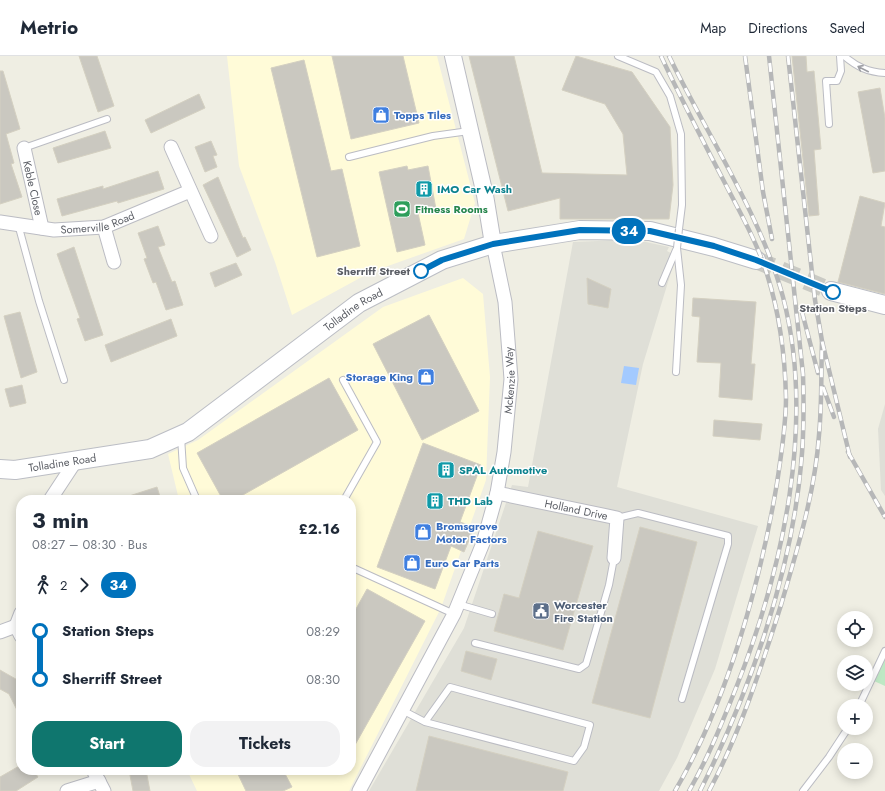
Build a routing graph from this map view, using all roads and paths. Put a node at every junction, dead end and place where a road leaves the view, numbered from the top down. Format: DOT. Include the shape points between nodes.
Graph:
graph roads {
  1 [pos="453,56"];
  2 [pos="618,56"];
  3 [pos="840,56"];
  4 [pos="844,56"];
  5 [pos="885,73"];
  6 [pos="107,119"];
  7 [pos="829,124"];
  8 [pos="471,131"];
  9 [pos="171,147"];
  10 [pos="24,148"];
  11 [pos="349,157"];
  12 [pos="190,191"];
  13 [pos="0,222"];
  14 [pos="18,224"];
  15 [pos="104,227"];
  16 [pos="42,228"];
  17 [pos="211,236"];
  18 [pos="493,244"];
  19 [pos="677,248"];
  20 [pos="756,260"];
  21 [pos="114,262"];
  22 [pos="662,283"];
  23 [pos="831,291"];
  24 [pos="885,305"];
  25 [pos="676,372"];
  26 [pos="64,380"];
  27 [pos="344,380"];
  28 [pos="181,435"];
  29 [pos="75,462"];
  30 [pos="0,469"];
  31 [pos="497,493"];
  32 [pos="53,495"];
  33 [pos="195,495"];
  34 [pos="347,495"];
  35 [pos="617,518"];
  36 [pos="614,558"];
  37 [pos="356,569"];
  38 [pos="456,609"];
  39 [pos="492,614"];
  40 [pos="16,631"];
  41 [pos="0,632"];
  42 [pos="475,643"];
  43 [pos="885,651"];
  44 [pos="682,699"];
  45 [pos="862,699"];
  46 [pos="402,710"];
  47 [pos="425,722"];
  48 [pos="843,735"];
  49 [pos="99,781"];
  50 [pos="67,791"];
  51 [pos="359,791"];
  52 [pos="803,791"];
  1 -- 8 [label="street"];
  2 -- 19 [label="lane, bridge" via="656,72 670,96 681,134 682,205"];
  3 -- 7 [label="lane" via="841,72 837,81 826,82"];
  5 -- 4 [label="lane, one-way" via="870,72 853,64"];
  6 -- 10 [label="lane"];
  8 -- 11 [label="lane" via="433,136"];
  8 -- 18 [label="street"];
  9 -- 12 [label="street"];
  10 -- 16 [label="street, Keble Close"];
  12 -- 15 [label="street, Somerville Road"];
  12 -- 17 [label="street"];
  13 -- 14 [label="street, Somerville Road"];
  14 -- 16 [label="street, Somerville Road"];
  14 -- 26 [label="lane"];
  15 -- 16 [label="street, Somerville Road" via="54,230"];
  15 -- 21 [label="street"];
  18 -- 20 [label="main road, Tolladine Road" via="580,230 650,231 714,246"];
  18 -- 28 [label="main road, Tolladine Road" via="442,260 359,303 194,428"];
  18 -- 31 [label="street, Mckenzie Way" via="505,302 511,379"];
  19 -- 22 [label="lane"];
  19 -- 25 [label="lane" via="681,285"];
  23 -- 24 [label="main road"];
  27 -- 34 [label="lane" via="377,442"];
  28 -- 29 [label="main road, Tolladine Road" via="150,450"];
  28 -- 33 [label="lane" via="183,468"];
  29 -- 30 [label="main road, Tolladine Road" via="15,470"];
  29 -- 32 [label="street"];
  31 -- 35 [label="street, Holland Drive"];
  31 -- 38 [label="street, Mckenzie Way" via="483,543"];
  35 -- 36 [label="street, Holland Drive"];
  35 -- 44 [label="lane" via="638,513 728,536 728,544"];
  36 -- 42 [label="lane" via="609,585 586,664 579,669"];
  37 -- 38 [label="lane"];
  38 -- 39 [label="lane"];
  38 -- 46 [label="street, Mckenzie Way"];
  40 -- 41 [label="street"];
  43 -- 45 [label="lane"];
  46 -- 47 [label="lane"];
  46 -- 51 [label="street, Mckenzie Way"];
  47 -- 47 [label="lane" via="450,687 590,725 584,747 574,761"];
  48 -- 52 [label="lane"];
  49 -- 50 [label="street"];
}
